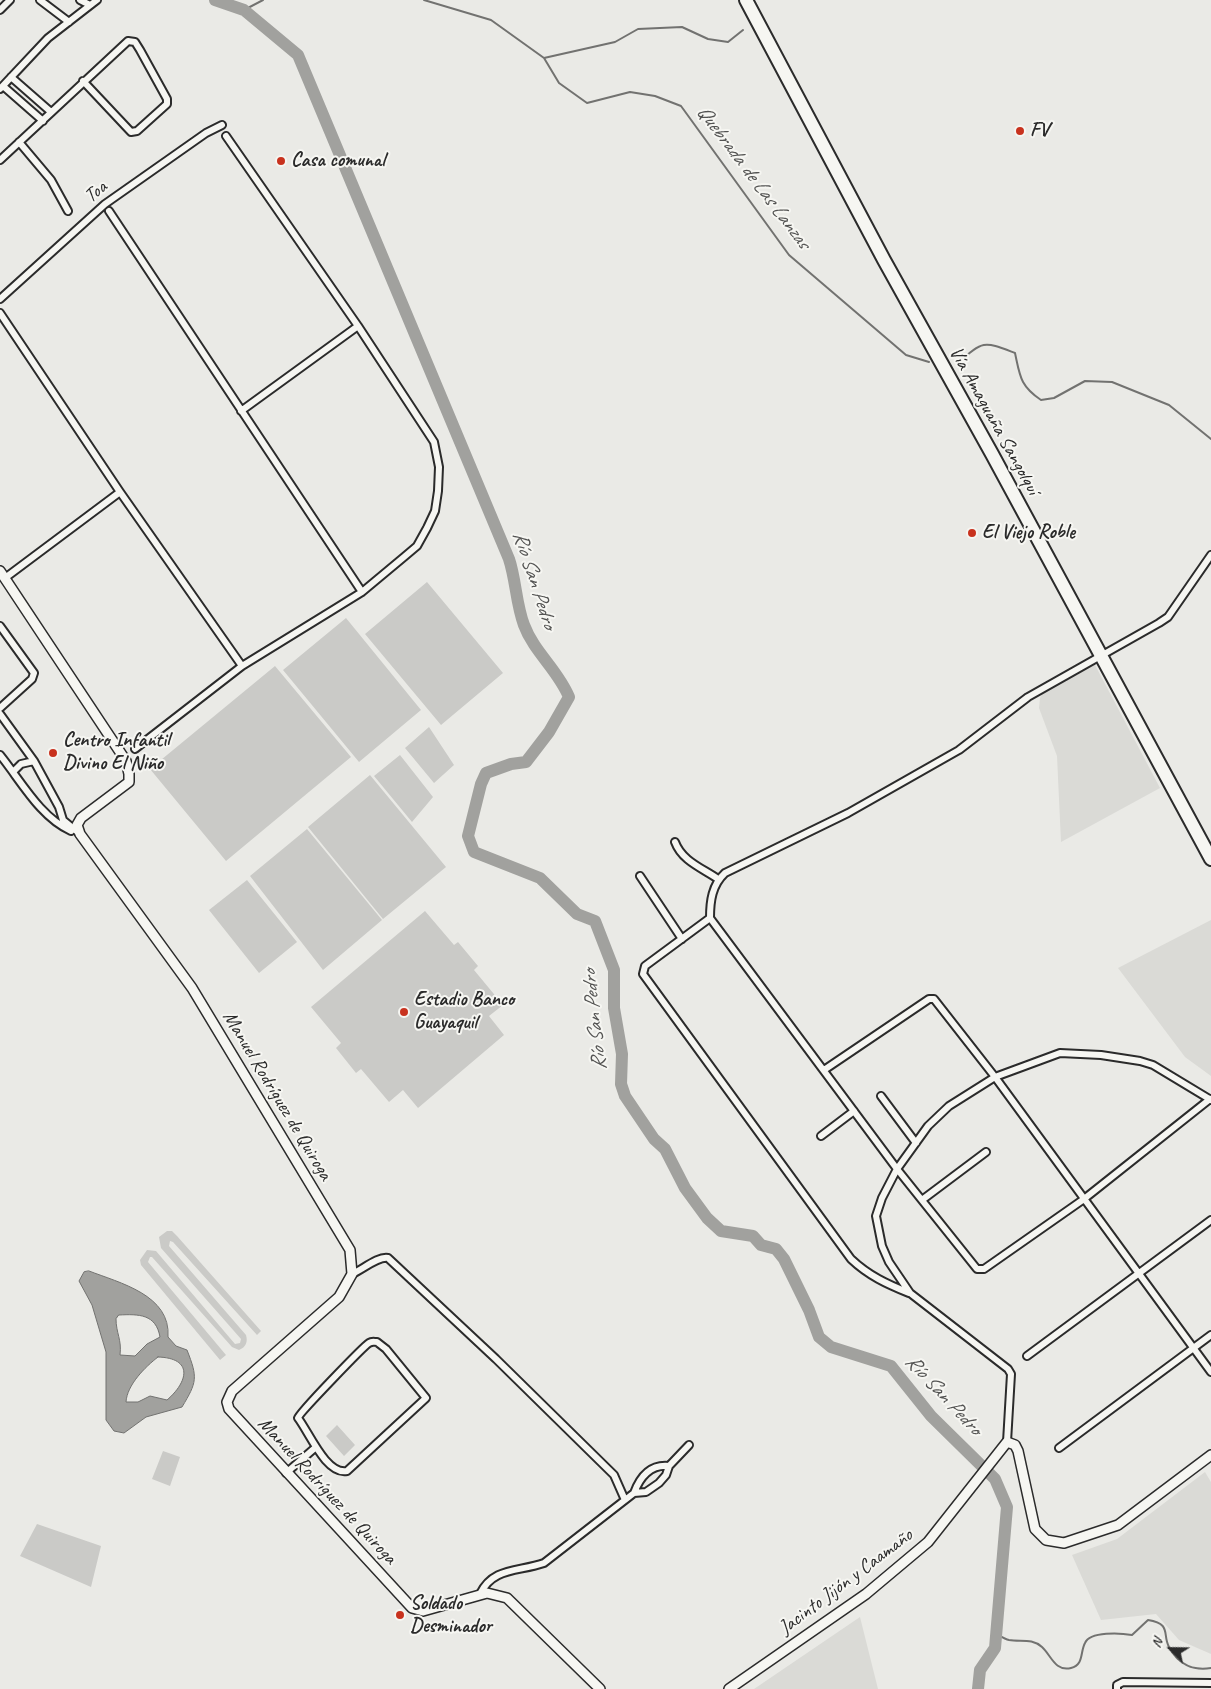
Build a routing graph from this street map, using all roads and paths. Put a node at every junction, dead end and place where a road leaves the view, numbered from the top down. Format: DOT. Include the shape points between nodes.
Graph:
graph roads {
  1 [pos="10,0"];
  2 [pos="40,0"];
  3 [pos="80,0"];
  4 [pos="97,0"];
  5 [pos="746,0"];
  6 [pos="90,5"];
  7 [pos="0,10"];
  8 [pos="69,22"];
  9 [pos="11,77"];
  10 [pos="84,81"];
  11 [pos="2,87"];
  12 [pos="51,112"];
  13 [pos="42,121"];
  14 [pos="222,125"];
  15 [pos="226,136"];
  16 [pos="19,142"];
  17 [pos="0,160"];
  18 [pos="68,211"];
  19 [pos="109,211"];
  20 [pos="0,299"];
  21 [pos="0,313"];
  22 [pos="358,326"];
  23 [pos="241,411"];
  24 [pos="120,492"];
  25 [pos="1211,555"];
  26 [pos="2,575"];
  27 [pos="362,592"];
  28 [pos="0,626"];
  29 [pos="1100,654"];
  30 [pos="242,666"];
  31 [pos="0,708"];
  32 [pos="0,714"];
  33 [pos="135,749"];
  34 [pos="0,755"];
  35 [pos="34,762"];
  36 [pos="13,772"];
  37 [pos="80,834"];
  38 [pos="674,842"];
  39 [pos="1211,859"];
  40 [pos="640,876"];
  41 [pos="718,879"];
  42 [pos="710,918"];
  43 [pos="682,939"];
  44 [pos="824,1070"];
  45 [pos="995,1077"];
  46 [pos="881,1096"];
  47 [pos="1211,1100"];
  48 [pos="854,1111"];
  49 [pos="821,1136"];
  50 [pos="916,1143"];
  51 [pos="986,1152"];
  52 [pos="898,1169"];
  53 [pos="1084,1199"];
  54 [pos="922,1200"];
  55 [pos="1211,1220"];
  56 [pos="1140,1273"];
  57 [pos="352,1274"];
  58 [pos="910,1293"];
  59 [pos="1211,1335"];
  60 [pos="1193,1349"];
  61 [pos="1027,1356"];
  62 [pos="1211,1372"];
  63 [pos="689,1445"];
  64 [pos="1004,1445"];
  65 [pos="316,1447"];
  66 [pos="1059,1448"];
  67 [pos="1211,1455"];
  68 [pos="669,1466"];
  69 [pos="286,1473"];
  70 [pos="634,1493"];
  71 [pos="625,1500"];
  72 [pos="480,1594"];
  73 [pos="1211,1683"];
  74 [pos="600,1689"];
  75 [pos="729,1689"];
  76 [pos="1116,1689"];
  1 -- 7 [label="street"];
  2 -- 8 [label="street"];
  3 -- 6 [label="street"];
  4 -- 6 [label="street"];
  5 -- 29 [label="highway, Vía Amaguaña Sangolquí"];
  6 -- 8 [label="street"];
  8 -- 9 [label="street" via="48,38"];
  9 -- 11 [label="street"];
  9 -- 12 [label="street"];
  10 -- 10 [label="street" via="131,132 137,131 167,104 140,50 132,41 126,42"];
  10 -- 12 [label="street"];
  11 -- 13 [label="street"];
  12 -- 13 [label="street"];
  13 -- 16 [label="street"];
  14 -- 20 [label="street, Toa" via="105,204"];
  15 -- 22 [label="street"];
  16 -- 17 [label="street"];
  16 -- 18 [label="street" via="51,180"];
  19 -- 23 [label="street"];
  21 -- 24 [label="street"];
  22 -- 23 [label="street"];
  22 -- 27 [label="street" via="434,442 439,467 435,512 417,546"];
  23 -- 27 [label="street"];
  24 -- 26 [label="street"];
  24 -- 30 [label="street"];
  25 -- 29 [label="street" via="1168,617"];
  26 -- 37 [label="street" via="126,760 128,782 81,818 77,825"];
  27 -- 30 [label="street"];
  28 -- 31 [label="street" via="34,673 32,679"];
  29 -- 39 [label="highway, Vía Amaguaña Sangolquí"];
  29 -- 41 [label="street" via="1028,696 959,750 861,806"];
  30 -- 33 [label="street"];
  32 -- 35 [label="street"];
  34 -- 36 [label="street"];
  35 -- 36 [label="street" via="21,764"];
  35 -- 37 [label="street" via="60,807 63,820"];
  36 -- 37 [label="street" via="48,817"];
  37 -- 57 [label="street, Manuel Rodríguez de Quiroga" via="192,988 350,1250"];
  38 -- 41 [label="street" via="687,859"];
  40 -- 43 [label="street"];
  41 -- 42 [label="street" via="710,904"];
  42 -- 43 [label="street"];
  42 -- 44 [label="street"];
  43 -- 58 [label="street" via="645,966 643,974 646,980 851,1259 880,1282"];
  44 -- 45 [label="street" via="929,999 934,999"];
  44 -- 48 [label="street"];
  45 -- 47 [label="street" via="1060,1053 1101,1055 1153,1065"];
  45 -- 50 [label="street" via="949,1106"];
  45 -- 53 [label="street"];
  46 -- 50 [label="street"];
  47 -- 53 [label="street"];
  48 -- 49 [label="street"];
  48 -- 52 [label="street"];
  50 -- 52 [label="street"];
  51 -- 54 [label="street"];
  52 -- 54 [label="street"];
  52 -- 58 [label="street" via="876,1216 878,1233 889,1262"];
  53 -- 54 [label="street" via="984,1269 977,1269 971,1264"];
  53 -- 56 [label="street"];
  55 -- 56 [label="street"];
  56 -- 60 [label="street"];
  56 -- 61 [label="street"];
  57 -- 69 [label="street, Manuel Rodríguez de Quiroga" via="339,1297 228,1397 228,1409"];
  57 -- 71 [label="street" via="380,1258 388,1258 614,1475"];
  58 -- 64 [label="street" via="1008,1369 1011,1374"];
  59 -- 60 [label="street"];
  60 -- 62 [label="street"];
  60 -- 66 [label="street"];
  63 -- 68 [label="street"];
  64 -- 67 [label="street" via="1015,1445 1018,1451 1035,1528 1046,1540 1064,1543 1118,1525"];
  64 -- 75 [label="street, Jacinto Jijón y Caamaño" via="928,1542 866,1594"];
  65 -- 65 [label="street" via="299,1415 360,1351 369,1343 377,1342 425,1394 425,1401 347,1471 333,1469"];
  65 -- 69 [label="street"];
  68 -- 70 [label="street" via="666,1476 651,1490"];
  68 -- 70 [label="street" via="659,1465 650,1469"];
  69 -- 72 [label="street, Manuel Rodríguez de Quiroga" via="412,1608 423,1611"];
  70 -- 71 [label="street"];
  71 -- 72 [label="street" via="544,1563 499,1573 485,1583"];
  72 -- 74 [label="street" via="512,1601"];
  73 -- 76 [label="street" via="1123,1682"];
}
